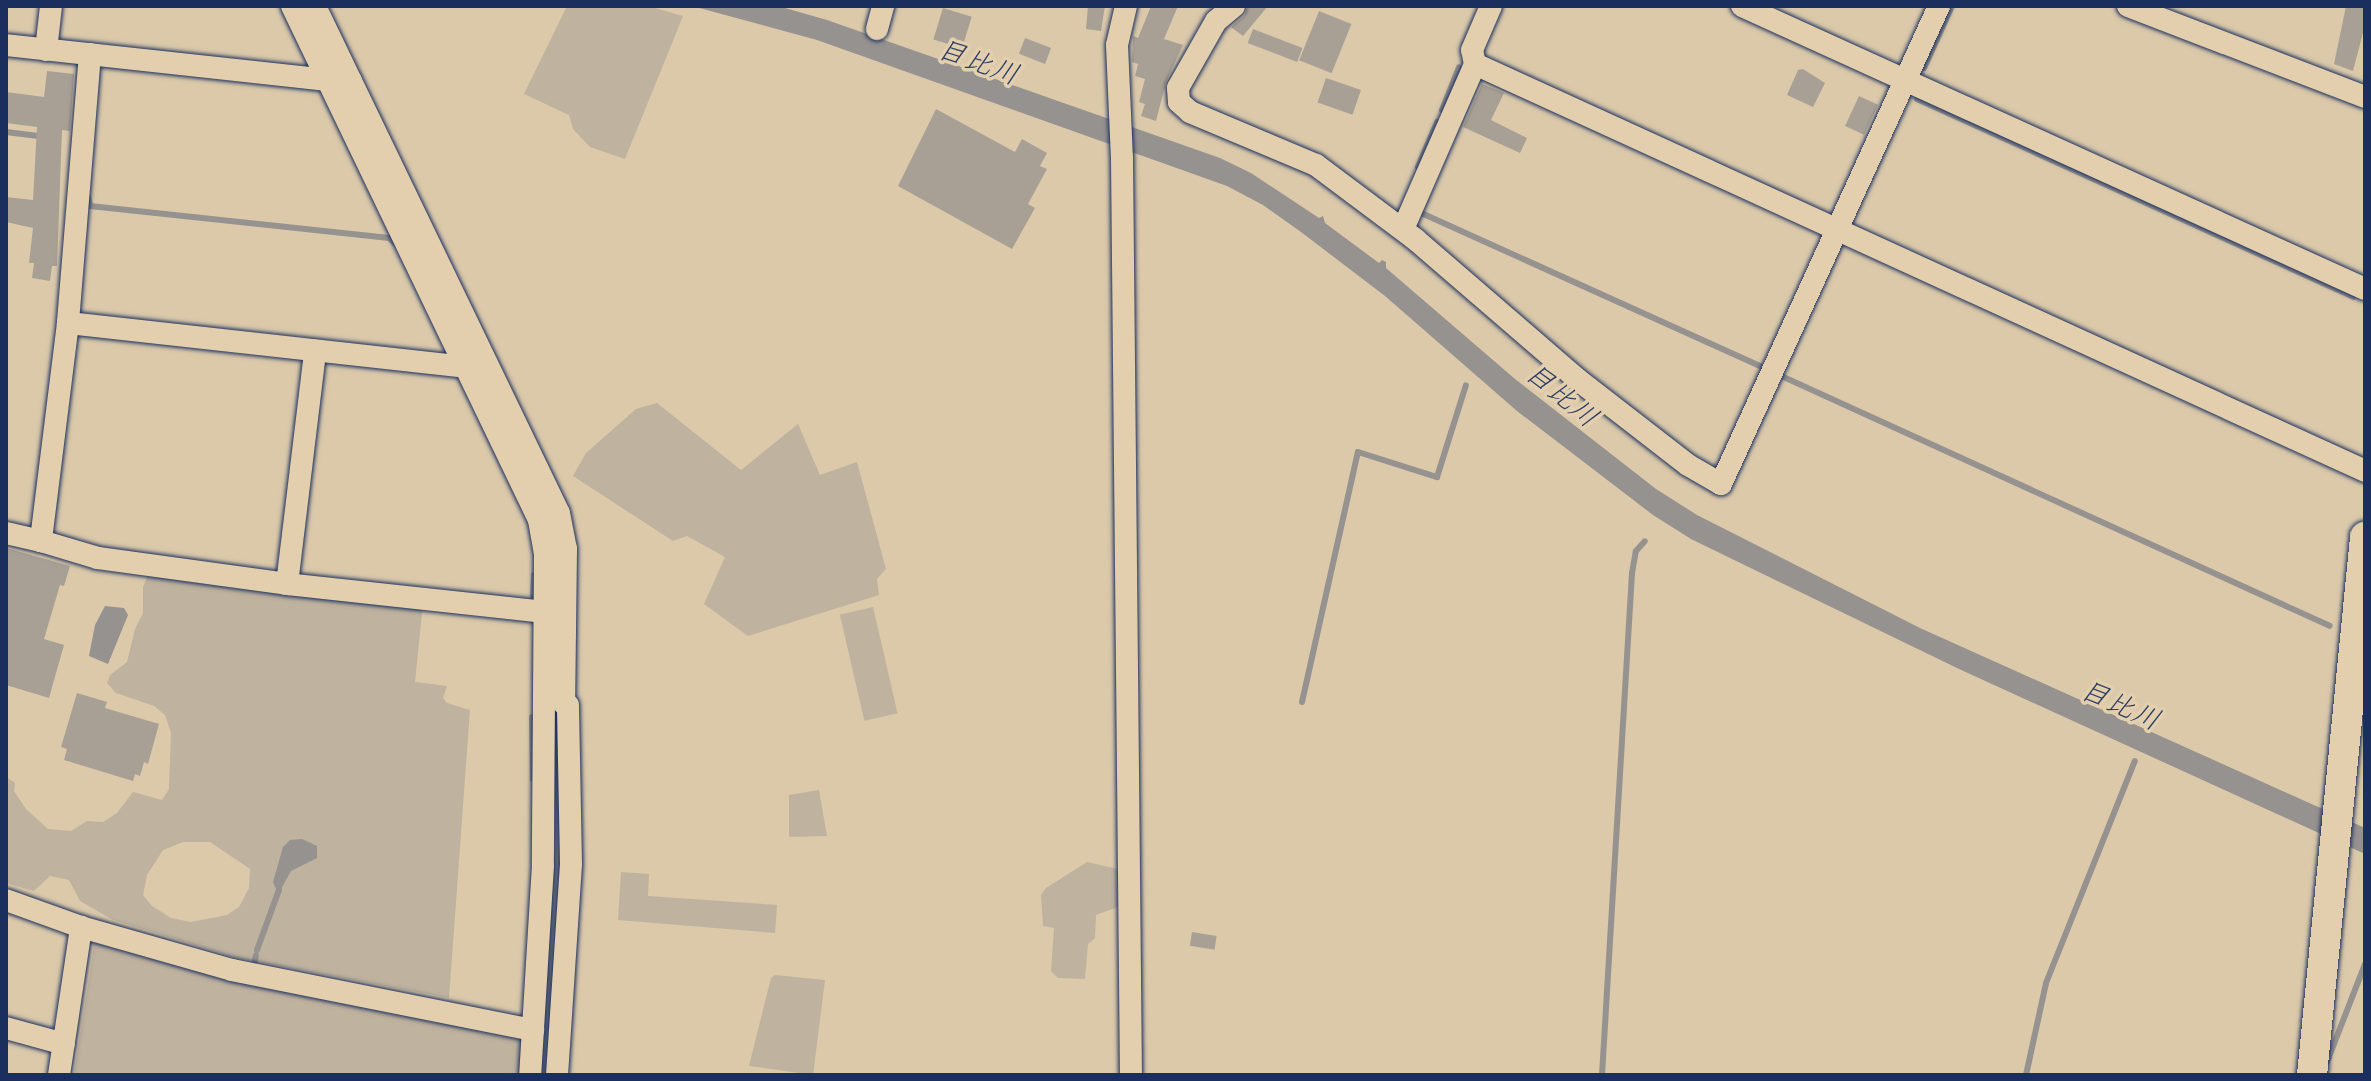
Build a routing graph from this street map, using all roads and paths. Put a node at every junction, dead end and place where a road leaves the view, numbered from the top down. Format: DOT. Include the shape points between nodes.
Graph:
graph roads {
  1 [pos="51,6"];
  2 [pos="292,6"];
  3 [pos="315,6"];
  4 [pos="883,6"];
  5 [pos="1126,6"];
  6 [pos="1234,6"];
  7 [pos="1491,6"];
  8 [pos="1742,6"];
  9 [pos="1939,6"];
  10 [pos="2132,7"];
  11 [pos="877,29"];
  12 [pos="6,45"];
  13 [pos="46,50"];
  14 [pos="90,54"];
  15 [pos="1475,64"];
  16 [pos="1905,80"];
  17 [pos="336,84"];
  18 [pos="2365,97"];
  19 [pos="1403,229"];
  20 [pos="1837,230"];
  21 [pos="2365,289"];
  22 [pos="68,323"];
  23 [pos="315,351"];
  24 [pos="464,367"];
  25 [pos="2365,471"];
  26 [pos="6,533"];
  27 [pos="2365,537"];
  28 [pos="41,541"];
  29 [pos="287,584"];
  30 [pos="543,612"];
  31 [pos="562,705"];
  32 [pos="6,900"];
  33 [pos="81,927"];
  34 [pos="6,1028"];
  35 [pos="533,1030"];
  36 [pos="64,1044"];
  37 [pos="59,1075"];
  38 [pos="530,1075"];
  39 [pos="557,1075"];
  40 [pos="1131,1075"];
  41 [pos="2312,1075"];
  1 -- 13 [label="street"];
  2 -- 17 [label="street"];
  3 -- 17 [label="street"];
  4 -- 11 [label="street"];
  5 -- 40 [label="street" via="1117,45"];
  6 -- 19 [label="street" via="1216,21 1178,88 1179,102 1190,112 1316,165"];
  7 -- 15 [label="street" via="1472,50"];
  8 -- 16 [label="street"];
  9 -- 16 [label="street"];
  10 -- 18 [label="street"];
  12 -- 13 [label="street"];
  13 -- 14 [label="street"];
  14 -- 17 [label="street"];
  14 -- 22 [label="street"];
  15 -- 19 [label="street"];
  15 -- 20 [label="street"];
  16 -- 20 [label="street"];
  16 -- 21 [label="street"];
  17 -- 24 [label="street"];
  17 -- 31 [label="street" via="559,513 566,549"];
  19 -- 20 [label="street" via="1577,379 1688,465 1721,484"];
  20 -- 25 [label="street"];
  22 -- 23 [label="street"];
  22 -- 28 [label="street"];
  23 -- 24 [label="street"];
  23 -- 29 [label="street"];
  24 -- 30 [label="street" via="539,520 545,553"];
  26 -- 28 [label="street"];
  27 -- 41 [label="street"];
  28 -- 29 [label="street" via="98,558"];
  29 -- 30 [label="street"];
  30 -- 31 [label="street"];
  31 -- 35 [label="street" via="543,865"];
  31 -- 39 [label="street" via="571,864"];
  32 -- 33 [label="street"];
  33 -- 35 [label="street" via="232,970"];
  33 -- 36 [label="street"];
  34 -- 36 [label="street"];
  35 -- 38 [label="street"];
  36 -- 37 [label="street"];
}
